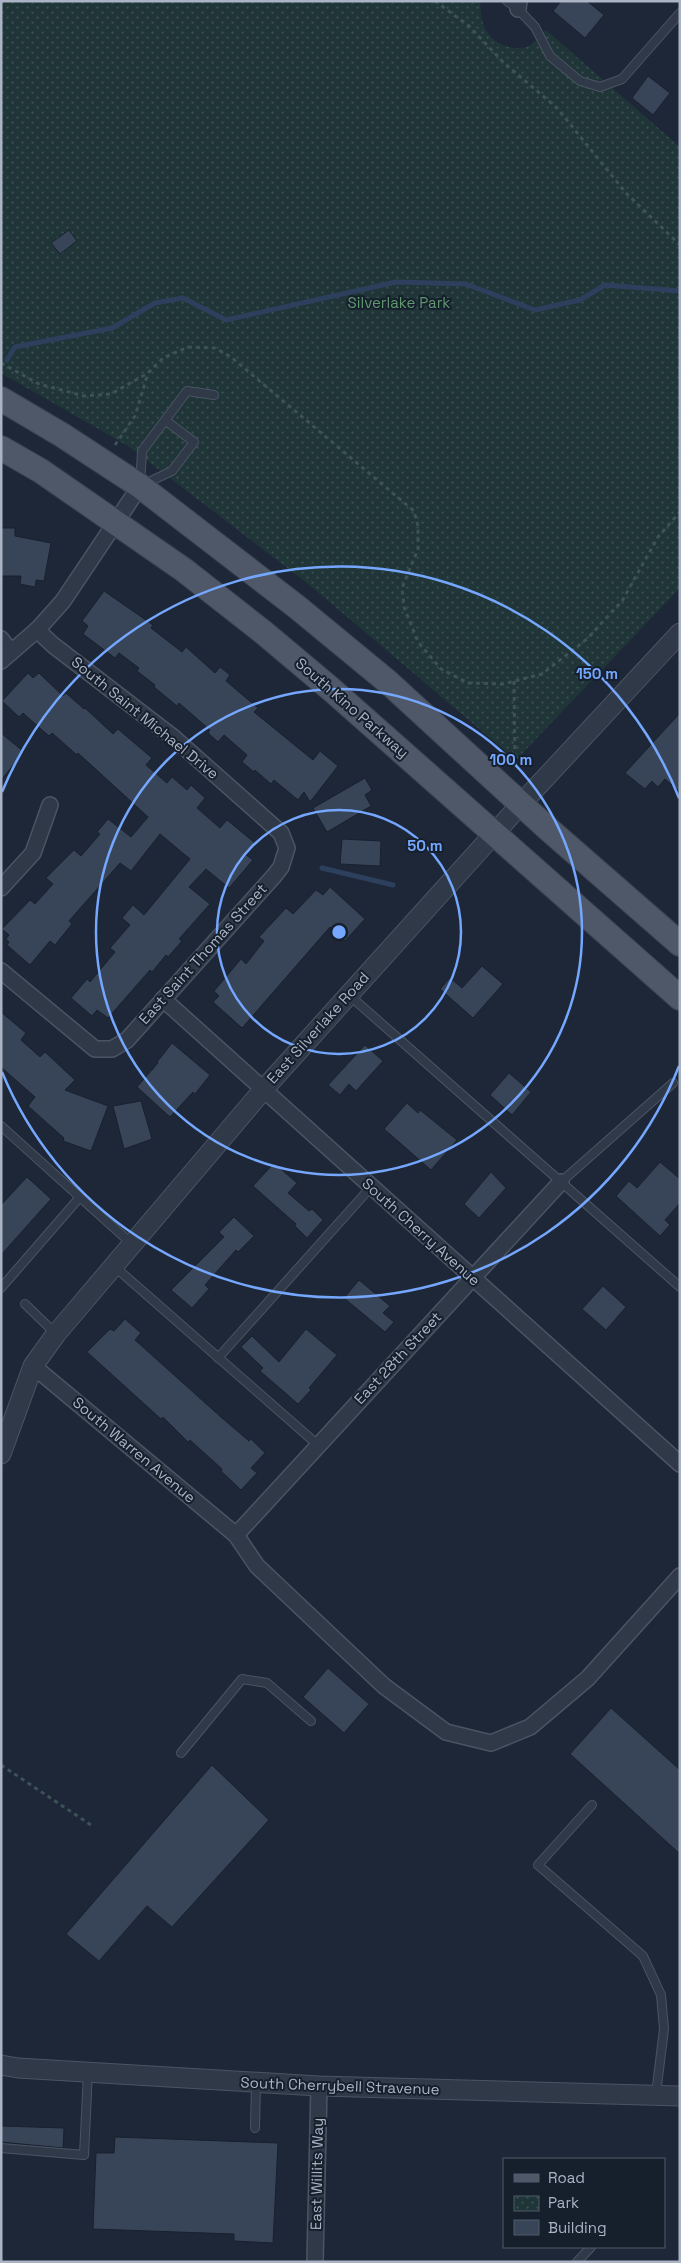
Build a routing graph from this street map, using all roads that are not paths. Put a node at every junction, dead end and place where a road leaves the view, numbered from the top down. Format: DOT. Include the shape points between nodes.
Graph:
graph roads {
  1 [pos="515,4"];
  2 [pos="680,13"];
  3 [pos="214,395"];
  4 [pos="1,399"];
  5 [pos="165,420"];
  6 [pos="1,448"];
  7 [pos="140,486"];
  8 [pos="116,522"];
  9 [pos="36,630"];
  10 [pos="680,633"];
  11 [pos="1,639"];
  12 [pos="6,656"];
  13 [pos="521,804"];
  14 [pos="50,806"];
  15 [pos="494,834"];
  16 [pos="290,851"];
  17 [pos="1,888"];
  18 [pos="680,944"];
  19 [pos="1,971"];
  20 [pos="348,995"];
  21 [pos="680,998"];
  22 [pos="163,999"];
  23 [pos="673,1083"];
  24 [pos="262,1090"];
  25 [pos="1,1126"];
  26 [pos="561,1182"];
  27 [pos="371,1187"];
  28 [pos="80,1197"];
  29 [pos="132,1244"];
  30 [pos="114,1266"];
  31 [pos="472,1278"];
  32 [pos="680,1287"];
  33 [pos="1,1288"];
  34 [pos="25,1304"];
  35 [pos="56,1334"];
  36 [pos="218,1358"];
  37 [pos="33,1366"];
  38 [pos="318,1446"];
  39 [pos="1,1454"];
  40 [pos="680,1464"];
  41 [pos="236,1534"];
  42 [pos="680,1576"];
  43 [pos="312,1721"];
  44 [pos="180,1753"];
  45 [pos="592,1805"];
  46 [pos="1,2065"];
  47 [pos="88,2072"];
  48 [pos="256,2083"];
  49 [pos="319,2086"];
  50 [pos="656,2095"];
  51 [pos="680,2096"];
  52 [pos="254,2128"];
  53 [pos="1,2148"];
  54 [pos="590,2248"];
  55 [pos="315,2262"];
  56 [pos="578,2262"];
  1 -- 2 [label="lane" via="535,27 550,56 580,81 600,87 622,79"];
  3 -- 5 [label="lane" via="187,391"];
  4 -- 7 [label="main road" via="62,434"];
  5 -- 7 [label="lane" via="142,451"];
  5 -- 7 [label="lane" via="194,442 172,471"];
  6 -- 8 [label="main road, South Kino Parkway"];
  7 -- 8 [label="street"];
  7 -- 13 [label="main road" via="297,607 380,676"];
  8 -- 9 [label="street" via="63,601"];
  8 -- 15 [label="main road, South Kino Parkway" via="263,632"];
  9 -- 12 [label="street"];
  9 -- 16 [label="street, South Saint Michael Drive" via="174,738 281,833"];
  10 -- 13 [label="street, East Silverlake Road"];
  11 -- 12 [label="street"];
  13 -- 15 [label="street, East Silverlake Road"];
  13 -- 18 [label="main road"];
  14 -- 17 [label="street" via="33,852"];
  15 -- 20 [label="street, East Silverlake Road"];
  15 -- 21 [label="main road, South Kino Parkway"];
  16 -- 22 [label="street, East Saint Thomas Street" via="274,876"];
  19 -- 22 [label="street, East Saint Thomas Street" via="95,1049 113,1056"];
  20 -- 24 [label="street, East Silverlake Road"];
  20 -- 26 [label="lane"];
  22 -- 24 [label="street, South Cherry Avenue"];
  23 -- 26 [label="lane"];
  24 -- 27 [label="street, South Cherry Avenue"];
  24 -- 29 [label="street, East Silverlake Road"];
  25 -- 28 [label="lane"];
  26 -- 31 [label="street, East 28th Street"];
  26 -- 32 [label="lane"];
  27 -- 31 [label="street, South Cherry Avenue"];
  27 -- 36 [label="lane"];
  28 -- 29 [label="lane"];
  28 -- 33 [label="lane"];
  29 -- 30 [label="street, East Silverlake Road"];
  30 -- 35 [label="street, East Silverlake Road"];
  30 -- 36 [label="lane"];
  31 -- 38 [label="street, East 28th Street"];
  31 -- 40 [label="street, South Cherry Avenue"];
  34 -- 35 [label="lane"];
  35 -- 37 [label="street, East Silverlake Road"];
  36 -- 38 [label="lane"];
  37 -- 39 [label="street, East Silverlake Road"];
  37 -- 41 [label="street, South Warren Avenue"];
  38 -- 41 [label="street, East 28th Street"];
  41 -- 42 [label="street, South Warren Avenue" via="257,1566 384,1686 446,1732 491,1743 530,1727 588,1678"];
  43 -- 44 [label="lane" via="266,1683 242,1679"];
  45 -- 50 [label="lane" via="538,1865 643,1956 661,1995 664,2029"];
  46 -- 47 [label="street, South Cherrybell Stravenue"];
  47 -- 48 [label="street, South Cherrybell Stravenue"];
  47 -- 53 [label="lane" via="84,2154"];
  48 -- 49 [label="street, South Cherrybell Stravenue"];
  48 -- 52 [label="lane"];
  49 -- 50 [label="street, South Cherrybell Stravenue"];
  49 -- 55 [label="street, East Willits Way"];
  50 -- 51 [label="street, South Cherrybell Stravenue"];
  54 -- 56 [label="lane"];
}
